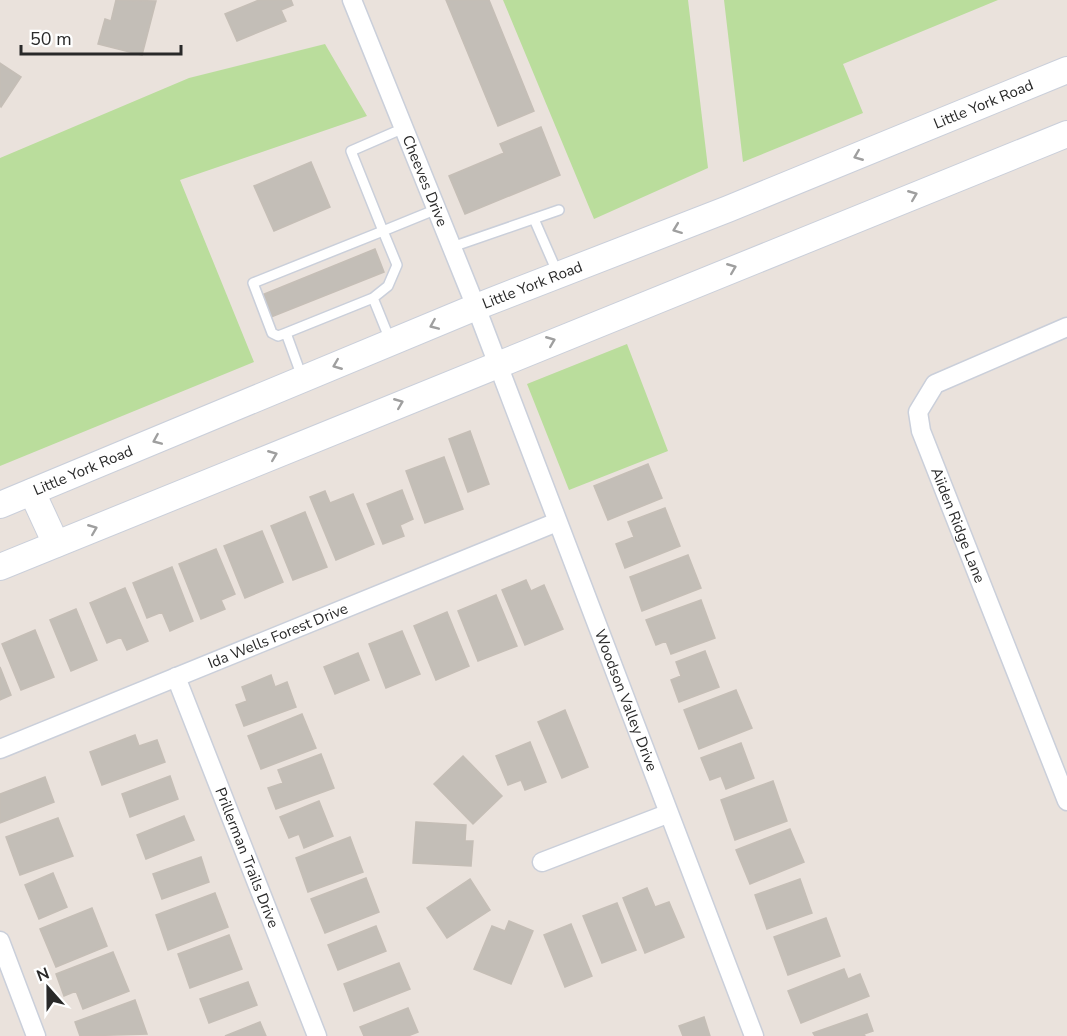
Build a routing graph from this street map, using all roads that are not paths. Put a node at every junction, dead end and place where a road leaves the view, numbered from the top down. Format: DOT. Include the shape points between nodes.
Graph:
graph roads {
  1 [pos="352,0"];
  2 [pos="1067,70"];
  3 [pos="404,128"];
  4 [pos="1067,134"];
  5 [pos="437,209"];
  6 [pos="559,210"];
  7 [pos="534,219"];
  8 [pos="383,231"];
  9 [pos="452,247"];
  10 [pos="558,275"];
  11 [pos="373,297"];
  12 [pos="476,307"];
  13 [pos="1067,327"];
  14 [pos="286,333"];
  15 [pos="391,342"];
  16 [pos="497,363"];
  17 [pos="303,379"];
  18 [pos="32,492"];
  19 [pos="0,505"];
  20 [pos="557,522"];
  21 [pos="56,544"];
  22 [pos="0,567"];
  23 [pos="176,677"];
  24 [pos="0,749"];
  25 [pos="1067,801"];
  26 [pos="667,814"];
  27 [pos="542,862"];
  28 [pos="0,941"];
  29 [pos="36,1036"];
  30 [pos="317,1036"];
  31 [pos="754,1036"];
  1 -- 3 [label="street, Cheeves Drive"];
  2 -- 10 [label="main road, Little York Road, one-way"];
  3 -- 5 [label="street, Cheeves Drive"];
  3 -- 8 [label="lane" via="351,150"];
  16 -- 4 [label="main road, one-way"];
  5 -- 8 [label="lane"];
  5 -- 9 [label="street, Cheeves Drive"];
  6 -- 7 [label="lane"];
  7 -- 9 [label="lane"];
  7 -- 10 [label="lane"];
  8 -- 11 [label="lane" via="397,266 388,286"];
  8 -- 14 [label="lane" via="253,283 272,333"];
  9 -- 12 [label="street, Cheeves Drive"];
  10 -- 12 [label="main road, Little York Road"];
  11 -- 14 [label="lane"];
  11 -- 15 [label="lane"];
  12 -- 15 [label="main road, Little York Road, one-way"];
  12 -- 16 [label="street, Cheeves Drive"];
  13 -- 25 [label="street, Aiiden Ridge Lane" via="935,384 918,412 921,431"];
  14 -- 17 [label="lane"];
  15 -- 17 [label="main road, Little York Road, one-way"];
  16 -- 20 [label="street, Woodson Valley Drive"];
  21 -- 16 [label="main road, one-way"];
  17 -- 18 [label="main road, Little York Road, one-way"];
  18 -- 19 [label="main road, Little York Road"];
  18 -- 21 [label="main road"];
  20 -- 23 [label="street, Ida Wells Forest Drive"];
  20 -- 26 [label="street, Woodson Valley Drive"];
  21 -- 22 [label="main road"];
  23 -- 24 [label="street, Ida Wells Forest Drive"];
  23 -- 30 [label="street, Prillerman Trails Drive"];
  26 -- 27 [label="street"];
  26 -- 31 [label="street, Woodson Valley Drive"];
  28 -- 29 [label="street"];
}
